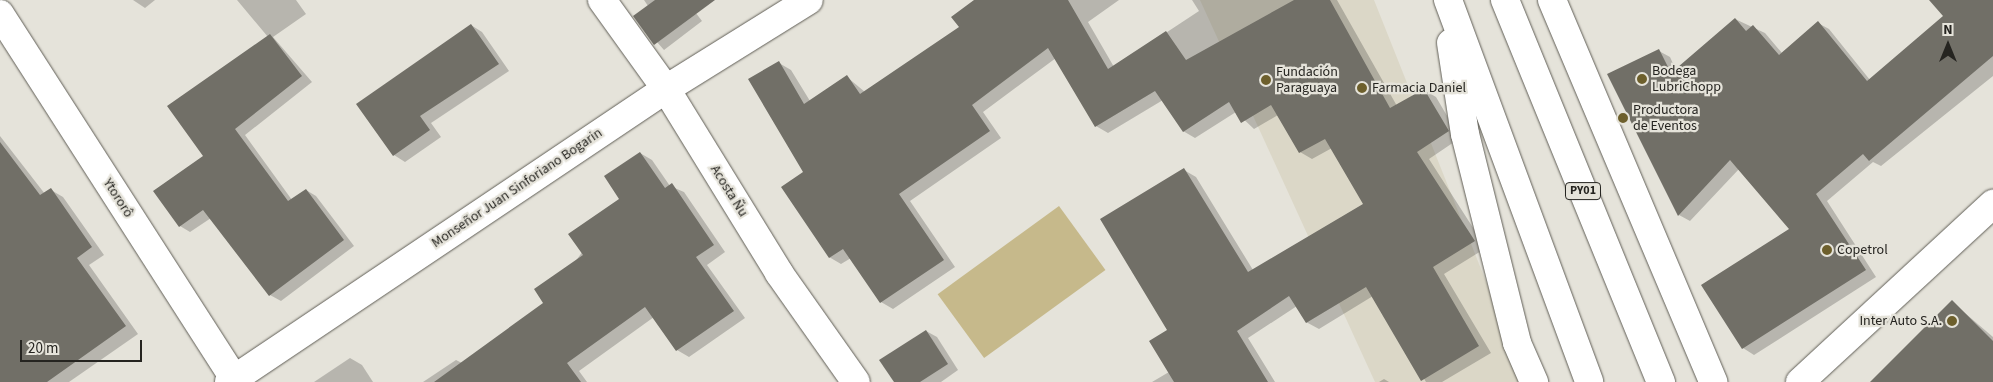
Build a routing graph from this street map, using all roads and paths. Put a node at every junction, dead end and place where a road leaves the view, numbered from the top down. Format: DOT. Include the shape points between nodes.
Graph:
graph roads {
  1 [pos="602,0"];
  2 [pos="809,0"];
  3 [pos="1446,0"];
  4 [pos="1505,0"];
  5 [pos="1552,0"];
  6 [pos="0,14"];
  7 [pos="666,89"];
  8 [pos="1993,204"];
  9 [pos="233,381"];
  10 [pos="856,382"];
  11 [pos="1534,382"];
  12 [pos="1589,382"];
  13 [pos="1661,382"];
  14 [pos="1713,382"];
  15 [pos="1800,382"];
  1 -- 7 [label="main road, Acosta Ñu"];
  2 -- 7 [label="main road, Monseñor Juan Sinforiano Bogarin"];
  3 -- 11 [label="main road" via="1465,134 1517,342"];
  3 -- 12 [label="main road"];
  4 -- 13 [label="main road, PY01"];
  5 -- 14 [label="main road"];
  6 -- 9 [label="main road, Ytororô"];
  7 -- 9 [label="main road, Monseñor Juan Sinforiano Bogarin"];
  7 -- 10 [label="main road, Acosta Ñu" via="779,273"];
  8 -- 15 [label="main road"];
}
